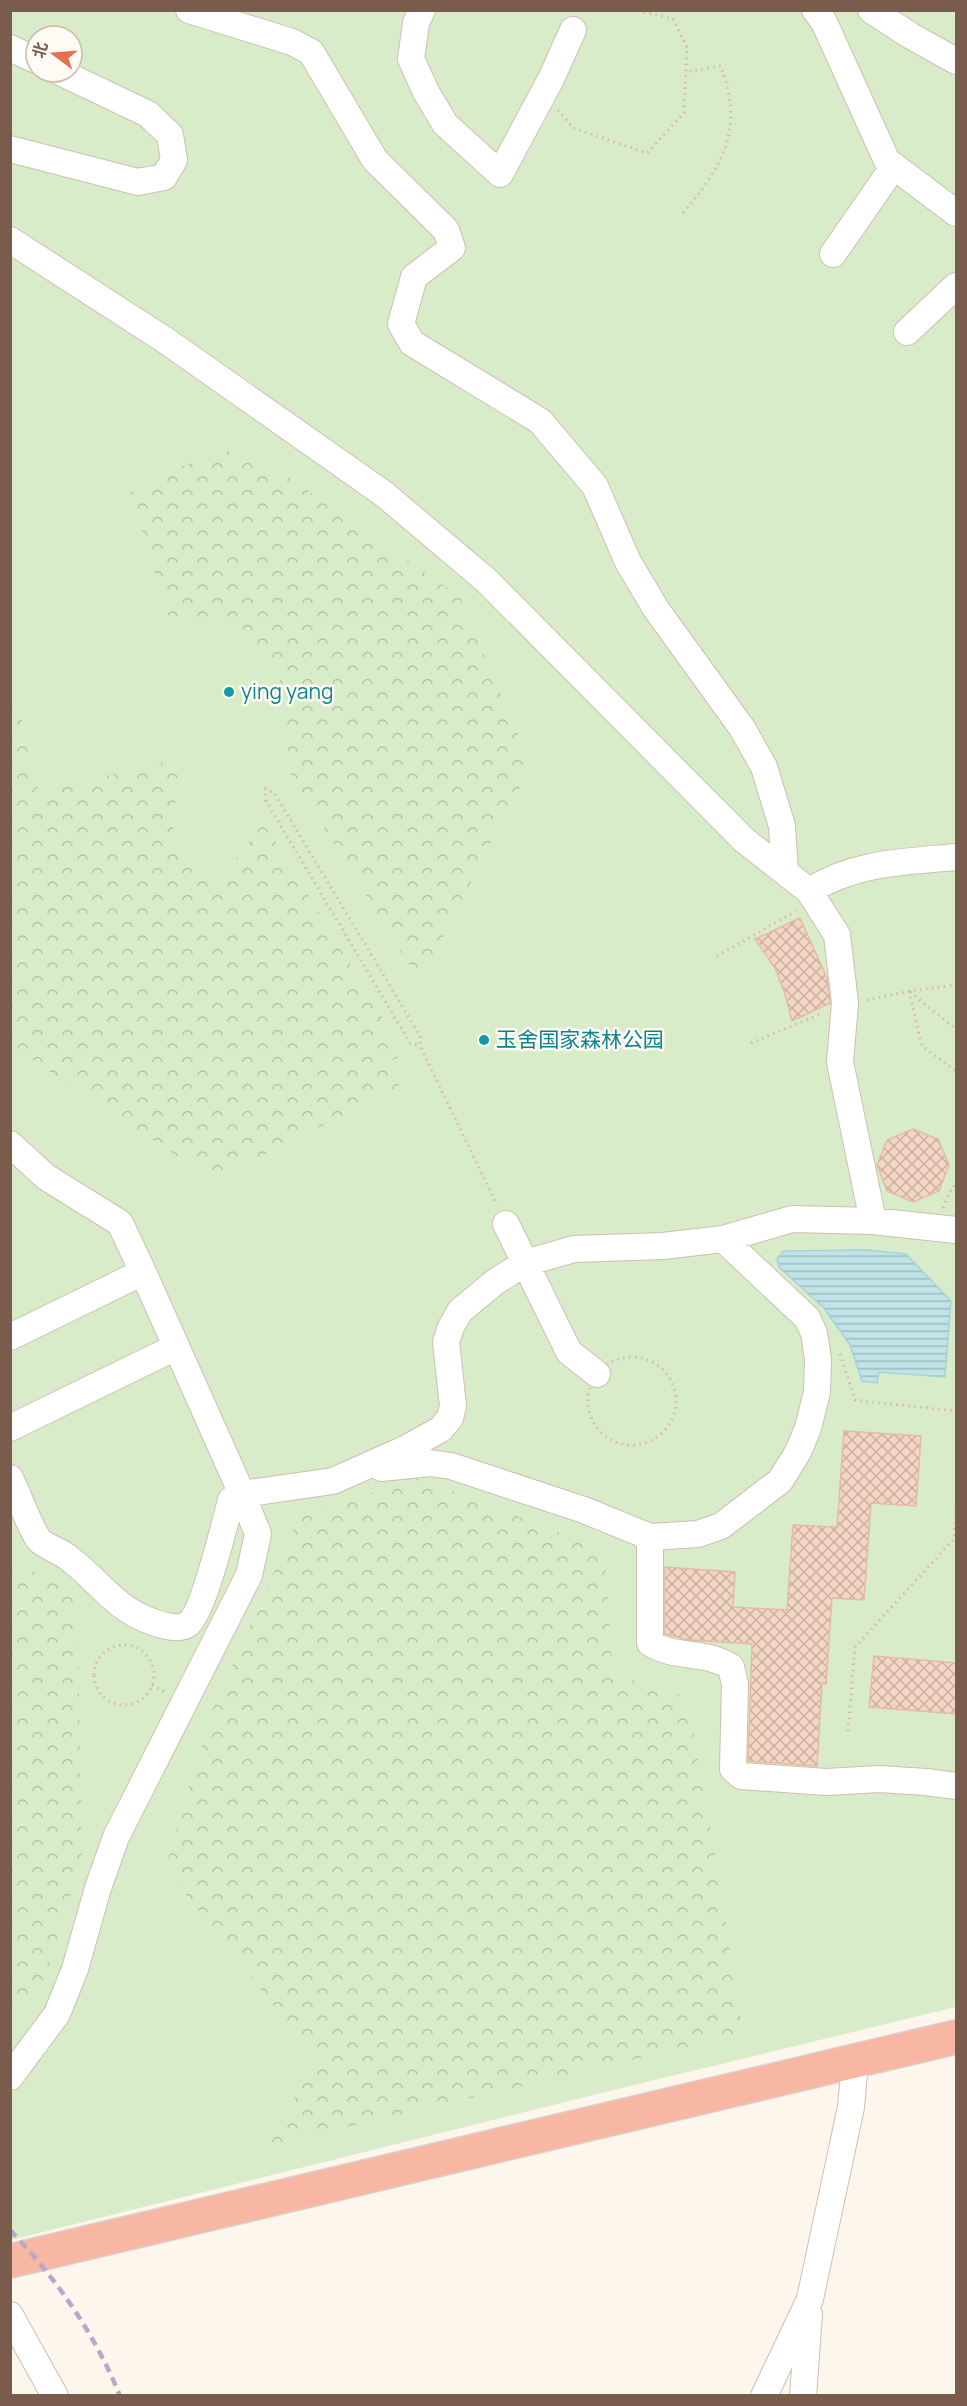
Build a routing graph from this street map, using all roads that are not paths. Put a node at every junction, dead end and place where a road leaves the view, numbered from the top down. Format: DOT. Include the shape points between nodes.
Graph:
graph roads {
  1 [pos="189,10"];
  2 [pos="422,10"];
  3 [pos="815,10"];
  4 [pos="871,10"];
  5 [pos="573,30"];
  6 [pos="10,48"];
  7 [pos="24,54"];
  8 [pos="957,61"];
  9 [pos="84,83"];
  10 [pos="10,148"];
  11 [pos="894,166"];
  12 [pos="957,213"];
  13 [pos="10,240"];
  14 [pos="833,254"];
  15 [pos="957,286"];
  16 [pos="908,332"];
  17 [pos="957,857"];
  18 [pos="785,872"];
  19 [pos="812,896"];
  20 [pos="10,1144"];
  21 [pos="873,1221"];
  22 [pos="506,1224"];
  23 [pos="946,1228"];
  24 [pos="723,1239"];
  25 [pos="525,1263"];
  26 [pos="143,1272"];
  27 [pos="10,1337"];
  28 [pos="176,1347"];
  29 [pos="597,1374"];
  30 [pos="10,1428"];
  31 [pos="360,1470"];
  32 [pos="10,1478"];
  33 [pos="242,1494"];
  34 [pos="650,1538"];
  35 [pos="957,1786"];
  36 [pos="957,2037"];
  37 [pos="855,2062"];
  38 [pos="10,2077"];
  39 [pos="10,2261"];
  40 [pos="810,2299"];
  41 [pos="10,2315"];
  42 [pos="55,2396"];
  43 [pos="764,2396"];
  44 [pos="803,2396"];
  1 -- 18 [label="street" via="292,42 311,52 375,160 446,230 452,248 414,278 401,324 412,343 540,421 595,486 628,562 656,609 742,728 764,767 782,826"];
  2 -- 5 [label="street" via="416,22 411,59 426,92 445,124 500,174"];
  3 -- 11 [label="street" via="887,161"];
  4 -- 8 [label="street"];
  6 -- 7 [label="street"];
  9 -- 10 [label="street" via="148,114 170,135 174,160 164,177 138,182"];
  11 -- 12 [label="street"];
  11 -- 14 [label="street"];
  13 -- 18 [label="street" via="165,340 384,494 487,581 744,840"];
  15 -- 16 [label="street"];
  17 -- 19 [label="street" via="875,864 831,878"];
  18 -- 19 [label="street"];
  19 -- 21 [label="street" via="837,935 845,1003 840,1062"];
  20 -- 26 [label="street" via="46,1178 120,1223"];
  21 -- 23 [label="street"];
  21 -- 24 [label="street" via="792,1219"];
  22 -- 25 [label="street"];
  24 -- 25 [label="street" via="574,1249"];
  24 -- 34 [label="street" via="807,1318 818,1359 817,1392 808,1428 780,1481 721,1526 698,1534"];
  25 -- 29 [label="street" via="569,1352"];
  25 -- 31 [label="street" via="460,1311 451,1327 446,1342 453,1406 450,1418 441,1429"];
  26 -- 27 [label="street"];
  26 -- 28 [label="street"];
  28 -- 30 [label="street"];
  28 -- 33 [label="street"];
  31 -- 33 [label="street" via="333,1481"];
  31 -- 34 [label="street" via="430,1462 451,1466 584,1510"];
  32 -- 33 [label="street" via="40,1541 71,1559 129,1612 170,1627 189,1624 195,1615 231,1500"];
  33 -- 38 [label="street" via="258,1534 249,1575 116,1837 57,2014"];
  34 -- 35 [label="street" via="650,1643 660,1649 719,1659 731,1667 735,1684 733,1769 741,1776 826,1782 879,1779"];
  36 -- 37 [label="highway"];
  37 -- 39 [label="highway"];
  37 -- 40 [label="street" via="852,2107"];
  40 -- 43 [label="street"];
  40 -- 44 [label="street"];
  41 -- 42 [label="street"];
}
